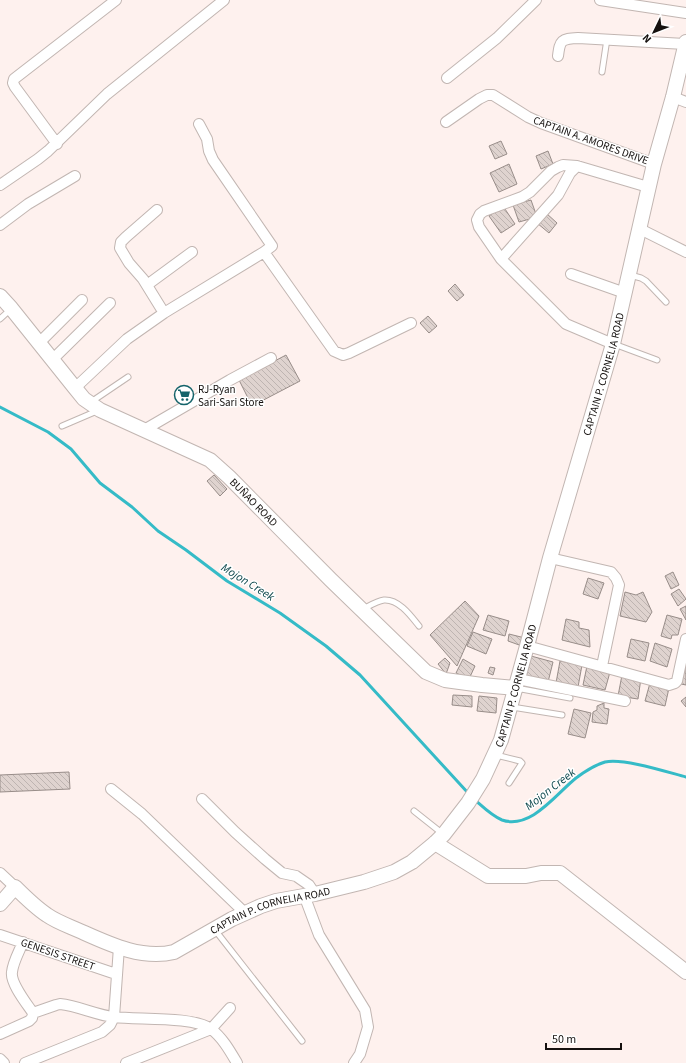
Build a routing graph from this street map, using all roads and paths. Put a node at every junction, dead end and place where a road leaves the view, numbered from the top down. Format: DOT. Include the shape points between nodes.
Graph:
graph roads {
  1 [pos="116,0"];
  2 [pos="224,0"];
  3 [pos="536,0"];
  4 [pos="600,0"];
  5 [pos="686,13"];
  6 [pos="607,40"];
  7 [pos="686,43"];
  8 [pos="558,56"];
  9 [pos="602,72"];
  10 [pos="447,78"];
  11 [pos="680,100"];
  12 [pos="446,122"];
  13 [pos="199,124"];
  14 [pos="57,144"];
  15 [pos="654,164"];
  16 [pos="578,166"];
  17 [pos="75,176"];
  18 [pos="0,185"];
  19 [pos="648,187"];
  20 [pos="157,210"];
  21 [pos="0,225"];
  22 [pos="640,229"];
  23 [pos="192,252"];
  24 [pos="264,252"];
  25 [pos="686,252"];
  26 [pos="501,259"];
  27 [pos="570,274"];
  28 [pos="629,275"];
  29 [pos="147,285"];
  30 [pos="625,293"];
  31 [pos="0,296"];
  32 [pos="82,300"];
  33 [pos="666,302"];
  34 [pos="110,303"];
  35 [pos="11,308"];
  36 [pos="164,313"];
  37 [pos="0,319"];
  38 [pos="411,322"];
  39 [pos="39,343"];
  40 [pos="613,344"];
  41 [pos="271,358"];
  42 [pos="52,360"];
  43 [pos="657,360"];
  44 [pos="128,377"];
  45 [pos="75,388"];
  46 [pos="95,406"];
  47 [pos="62,426"];
  48 [pos="144,430"];
  49 [pos="550,558"];
  50 [pos="362,610"];
  51 [pos="420,626"];
  52 [pos="686,639"];
  53 [pos="527,646"];
  54 [pos="684,655"];
  55 [pos="602,666"];
  56 [pos="517,684"];
  57 [pos="570,698"];
  58 [pos="625,701"];
  59 [pos="510,707"];
  60 [pos="562,715"];
  61 [pos="495,755"];
  62 [pos="509,783"];
  63 [pos="111,789"];
  64 [pos="202,799"];
  65 [pos="414,811"];
  66 [pos="440,838"];
  67 [pos="0,873"];
  68 [pos="15,887"];
  69 [pos="309,894"];
  70 [pos="0,904"];
  71 [pos="245,913"];
  72 [pos="214,930"];
  73 [pos="0,934"];
  74 [pos="23,942"];
  75 [pos="119,947"];
  76 [pos="686,972"];
  77 [pos="116,974"];
  78 [pos="230,1008"];
  79 [pos="33,1013"];
  80 [pos="114,1017"];
  81 [pos="211,1029"];
  82 [pos="0,1034"];
  83 [pos="302,1041"];
  84 [pos="0,1059"];
  85 [pos="234,1062"];
  86 [pos="355,1062"];
  87 [pos="4,1063"];
  88 [pos="25,1063"];
  89 [pos="126,1063"];
  1 -- 14 [label="street" via="14,78 15,87"];
  2 -- 14 [label="street" via="107,94"];
  3 -- 10 [label="street" via="497,38"];
  4 -- 5 [label="street"];
  6 -- 7 [label="street"];
  6 -- 8 [label="street" via="565,39 559,46"];
  6 -- 9 [label="lane"];
  7 -- 11 [label="street, CAPTAIN P. CORNELIA ROAD"];
  11 -- 15 [label="street, CAPTAIN P. CORNELIA ROAD"];
  12 -- 15 [label="street, CAPTAIN A. AMORES DRIVE" via="479,99 493,95 541,123"];
  13 -- 24 [label="street" via="207,139 213,160 272,246"];
  14 -- 18 [label="street"];
  15 -- 19 [label="street, CAPTAIN P. CORNELIA ROAD"];
  16 -- 19 [label="street"];
  16 -- 26 [label="street" via="570,173 558,195"];
  16 -- 26 [label="street" via="558,167 522,197 480,214 477,220 479,227"];
  17 -- 21 [label="street" via="28,204"];
  19 -- 22 [label="street, CAPTAIN P. CORNELIA ROAD"];
  20 -- 29 [label="street" via="121,242 120,248"];
  22 -- 25 [label="street"];
  22 -- 28 [label="street, CAPTAIN P. CORNELIA ROAD"];
  23 -- 29 [label="street"];
  24 -- 36 [label="street"];
  24 -- 38 [label="street" via="334,351 343,355 349,353"];
  26 -- 40 [label="street" via="566,324"];
  27 -- 30 [label="street"];
  28 -- 30 [label="street, CAPTAIN P. CORNELIA ROAD"];
  28 -- 33 [label="lane" via="646,281"];
  29 -- 36 [label="street"];
  30 -- 40 [label="street, CAPTAIN P. CORNELIA ROAD"];
  31 -- 35 [label="street, BUÑAO ROAD"];
  32 -- 39 [label="street"];
  34 -- 42 [label="street"];
  35 -- 37 [label="lane"];
  35 -- 39 [label="street, BUÑAO ROAD"];
  36 -- 45 [label="street" via="127,339"];
  39 -- 42 [label="street, BUÑAO ROAD"];
  40 -- 43 [label="lane"];
  40 -- 49 [label="street, CAPTAIN P. CORNELIA ROAD"];
  41 -- 48 [label="street"];
  42 -- 45 [label="street, BUÑAO ROAD"];
  44 -- 46 [label="lane"];
  45 -- 46 [label="street, BUÑAO ROAD" via="84,399"];
  46 -- 47 [label="lane"];
  46 -- 48 [label="street, BUÑAO ROAD"];
  48 -- 50 [label="street, BUÑAO ROAD" via="210,460"];
  49 -- 53 [label="street, CAPTAIN P. CORNELIA ROAD"];
  49 -- 55 [label="street" via="611,572 619,584"];
  50 -- 51 [label="lane" via="384,600 391,601 400,605"];
  50 -- 56 [label="street, BUÑAO ROAD" via="426,672 445,680 482,686"];
  52 -- 54 [label="street"];
  53 -- 55 [label="street"];
  53 -- 56 [label="street, CAPTAIN P. CORNELIA ROAD"];
  54 -- 55 [label="street" via="677,681 672,685"];
  56 -- 57 [label="lane"];
  56 -- 58 [label="street"];
  56 -- 59 [label="street, CAPTAIN P. CORNELIA ROAD"];
  59 -- 60 [label="lane"];
  59 -- 61 [label="street, CAPTAIN P. CORNELIA ROAD"];
  61 -- 62 [label="lane" via="522,763"];
  61 -- 66 [label="street, CAPTAIN P. CORNELIA ROAD" via="472,797"];
  63 -- 71 [label="street" via="147,818"];
  64 -- 69 [label="street" via="282,873 296,876 309,885"];
  65 -- 66 [label="lane"];
  66 -- 69 [label="street, CAPTAIN P. CORNELIA ROAD" via="412,862 394,872 364,882"];
  66 -- 76 [label="street" via="488,876 560,873"];
  67 -- 68 [label="street"];
  68 -- 70 [label="street"];
  68 -- 75 [label="street, CAPTAIN P. CORNELIA ROAD" via="48,916"];
  69 -- 71 [label="street, CAPTAIN P. CORNELIA ROAD" via="276,901"];
  69 -- 86 [label="street" via="319,935 365,1010 368,1027"];
  71 -- 72 [label="street, CAPTAIN P. CORNELIA ROAD"];
  72 -- 75 [label="street, CAPTAIN P. CORNELIA ROAD" via="166,954 141,953"];
  72 -- 83 [label="lane"];
  73 -- 74 [label="street, GENESIS STREET"];
  74 -- 77 [label="street, GENESIS STREET"];
  74 -- 79 [label="street" via="11,974"];
  75 -- 77 [label="street"];
  77 -- 80 [label="street"];
  78 -- 81 [label="street"];
  79 -- 80 [label="street" via="60,1004"];
  79 -- 82 [label="street" via="29,1021"];
  80 -- 81 [label="street" via="182,1021"];
  80 -- 88 [label="street" via="102,1032"];
  81 -- 85 [label="street" via="224,1044"];
  81 -- 89 [label="street"];
  84 -- 87 [label="street"];
}
